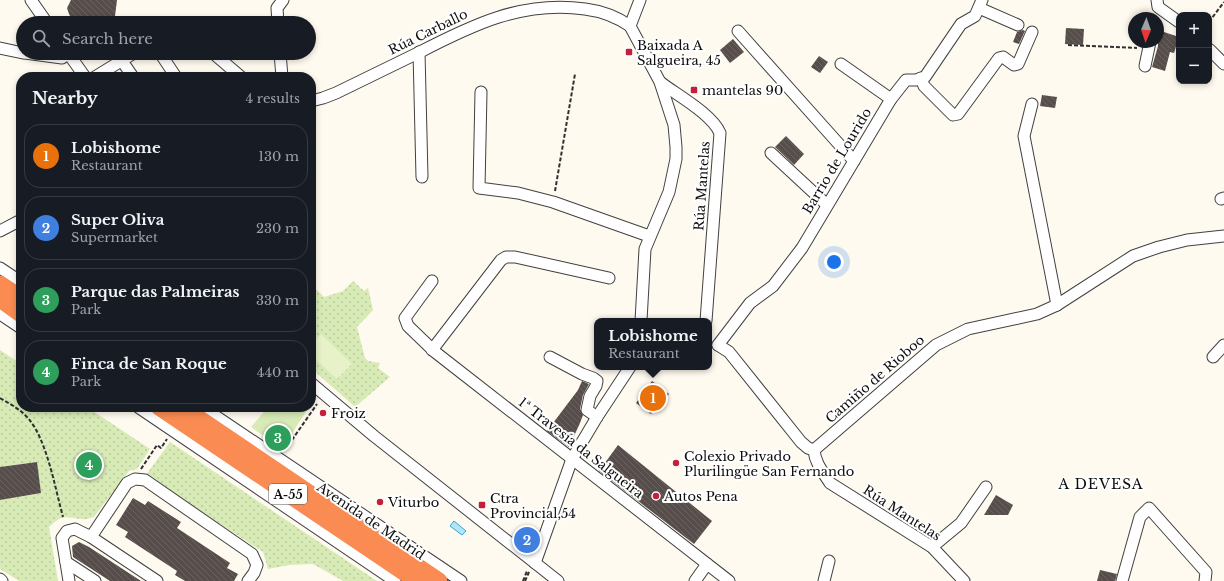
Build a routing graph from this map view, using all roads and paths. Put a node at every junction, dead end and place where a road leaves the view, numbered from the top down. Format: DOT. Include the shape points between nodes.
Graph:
graph roads {
  1 [pos="30,0"];
  2 [pos="283,0"];
  3 [pos="640,0"];
  4 [pos="1224,2"];
  5 [pos="1158,3"];
  6 [pos="980,4"];
  7 [pos="42,16"];
  8 [pos="278,16"];
  9 [pos="1212,18"];
  10 [pos="1176,19"];
  11 [pos="1018,25"];
  12 [pos="630,26"];
  13 [pos="738,31"];
  14 [pos="1032,32"];
  15 [pos="1068,45"];
  16 [pos="1128,45"];
  17 [pos="0,48"];
  18 [pos="1148,48"];
  19 [pos="16,51"];
  20 [pos="419,52"];
  21 [pos="1212,52"];
  22 [pos="73,60"];
  23 [pos="165,60"];
  24 [pos="221,60"];
  25 [pos="281,60"];
  26 [pos="122,61"];
  27 [pos="841,64"];
  28 [pos="1224,64"];
  29 [pos="1145,66"];
  30 [pos="81,72"];
  31 [pos="103,72"];
  32 [pos="130,72"];
  33 [pos="173,72"];
  34 [pos="235,72"];
  35 [pos="282,72"];
  36 [pos="575,74"];
  37 [pos="921,78"];
  38 [pos="660,82"];
  39 [pos="482,92"];
  40 [pos="891,99"];
  41 [pos="316,100"];
  42 [pos="1032,104"];
  43 [pos="771,153"];
  44 [pos="854,161"];
  45 [pos="422,177"];
  46 [pos="553,202"];
  47 [pos="827,205"];
  48 [pos="16,223"];
  49 [pos="0,231"];
  50 [pos="650,236"];
  51 [pos="1224,236"];
  52 [pos="1212,237"];
  53 [pos="1224,245"];
  54 [pos="0,268"];
  55 [pos="609,278"];
  56 [pos="16,279"];
  57 [pos="432,281"];
  58 [pos="0,284"];
  59 [pos="16,295"];
  60 [pos="0,299"];
  61 [pos="1057,305"];
  62 [pos="16,310"];
  63 [pos="0,314"];
  64 [pos="641,318"];
  65 [pos="706,318"];
  66 [pos="16,325"];
  67 [pos="714,345"];
  68 [pos="1224,345"];
  69 [pos="434,351"];
  70 [pos="550,357"];
  71 [pos="1213,357"];
  72 [pos="628,370"];
  73 [pos="316,388"];
  74 [pos="0,398"];
  75 [pos="16,408"];
  76 [pos="21,412"];
  77 [pos="145,412"];
  78 [pos="166,412"];
  79 [pos="189,412"];
  80 [pos="209,412"];
  81 [pos="311,412"];
  82 [pos="597,417"];
  83 [pos="163,437"];
  84 [pos="814,450"];
  85 [pos="283,453"];
  86 [pos="572,459"];
  87 [pos="140,470"];
  88 [pos="986,488"];
  89 [pos="63,517"];
  90 [pos="91,537"];
  91 [pos="932,547"];
  92 [pos="829,561"];
  93 [pos="66,562"];
  94 [pos="707,564"];
  95 [pos="530,569"];
  96 [pos="69,581"];
  97 [pos="95,581"];
  98 [pos="157,581"];
  99 [pos="248,581"];
  100 [pos="395,581"];
  101 [pos="416,581"];
  102 [pos="439,581"];
  103 [pos="461,581"];
  104 [pos="524,581"];
  105 [pos="558,581"];
  106 [pos="695,581"];
  107 [pos="728,581"];
  108 [pos="824,581"];
  109 [pos="964,581"];
  110 [pos="1122,581"];
  111 [pos="1205,581"];
  1 -- 7 [label="street"];
  2 -- 8 [label="street" via="277,8"];
  3 -- 12 [label="street"];
  4 -- 9 [label="path"];
  5 -- 10 [label="street"];
  6 -- 11 [label="street"];
  6 -- 37 [label="street" via="975,16 961,24 925,77"];
  12 -- 20 [label="street, Rúa Carballo" via="614,17 592,10 554,5 481,22"];
  12 -- 38 [label="street"];
  13 -- 44 [label="street"];
  14 -- 37 [label="street" via="1018,64 1014,65 1003,57 999,58 958,114 953,115 924,86"];
  15 -- 16 [label="path"];
  17 -- 19 [label="street"];
  18 -- 29 [label="street"];
  20 -- 41 [label="street, Rúa Carballo" via="336,93"];
  20 -- 45 [label="street"];
  21 -- 28 [label="street"];
  22 -- 30 [label="street"];
  23 -- 33 [label="street"];
  24 -- 34 [label="street"];
  25 -- 35 [label="street"];
  26 -- 31 [label="street"];
  26 -- 32 [label="street"];
  27 -- 40 [label="street"];
  36 -- 46 [label="path"];
  37 -- 40 [label="street, Barrio de Lourido" via="906,80"];
  38 -- 50 [label="street" via="674,125 676,159 670,192"];
  38 -- 65 [label="street, Rúa Mantelas" via="706,115 717,125 720,133"];
  39 -- 46 [label="street" via="479,188 518,193"];
  40 -- 44 [label="street, Barrio de Lourido"];
  42 -- 61 [label="street" via="1024,136"];
  43 -- 47 [label="street"];
  44 -- 47 [label="street, Barrio de Lourido"];
  46 -- 50 [label="street"];
  47 -- 67 [label="street, Barrio de Lourido" via="802,248 773,286 750,303"];
  48 -- 49 [label="street"];
  50 -- 64 [label="street" via="645,249"];
  51 -- 52 [label="street, Camiño de Rioboo"];
  52 -- 53 [label="street"];
  52 -- 61 [label="street, Camiño de Rioboo" via="1187,240 1133,256"];
  54 -- 56 [label="street"];
  55 -- 69 [label="street" via="506,257 501,260"];
  57 -- 69 [label="street, 1ª Travesía da Salgueira" via="405,318 408,326"];
  58 -- 59 [label="highway"];
  60 -- 62 [label="highway"];
  61 -- 84 [label="street, Camiño de Rioboo" via="1037,314 968,329 936,345"];
  63 -- 66 [label="street"];
  67 -- 84 [label="street" via="729,352 801,442"];
  68 -- 71 [label="street"];
  69 -- 86 [label="street, 1ª Travesía da Salgueira"];
  70 -- 82 [label="street" via="597,381 587,410"];
  72 -- 82 [label="street"];
  73 -- 95 [label="street"];
  74 -- 75 [label="path"];
  76 -- 89 [label="path" via="38,431"];
  77 -- 100 [label="street"];
  78 -- 101 [label="highway, Avenida de Madrid / A-55"];
  79 -- 102 [label="highway, Avenida de Madrid / A-55"];
  80 -- 103 [label="street, Avenida de Madrid"];
  81 -- 85 [label="path"];
  82 -- 86 [label="street"];
  83 -- 87 [label="path" via="167,440 161,448 157,445"];
  84 -- 91 [label="street, Rúa Mantelas" via="819,466 830,483"];
  86 -- 94 [label="street, 1ª Travesía da Salgueira"];
  86 -- 95 [label="street"];
  88 -- 91 [label="street" via="961,523"];
  90 -- 93 [label="street" via="75,529 67,531 62,538"];
  90 -- 98 [label="street"];
  90 -- 99 [label="street" via="127,482 135,479 145,480 252,554 256,565"];
  91 -- 109 [label="street, Rúa Mantelas"];
  92 -- 108 [label="street"];
  93 -- 96 [label="street"];
  93 -- 97 [label="street"];
  94 -- 106 [label="street"];
  94 -- 107 [label="street, 1ª Travesía da Salgueira"];
  95 -- 104 [label="path"];
  95 -- 105 [label="street"];
  110 -- 111 [label="street" via="1140,517 1149,508 1206,572"];
}
